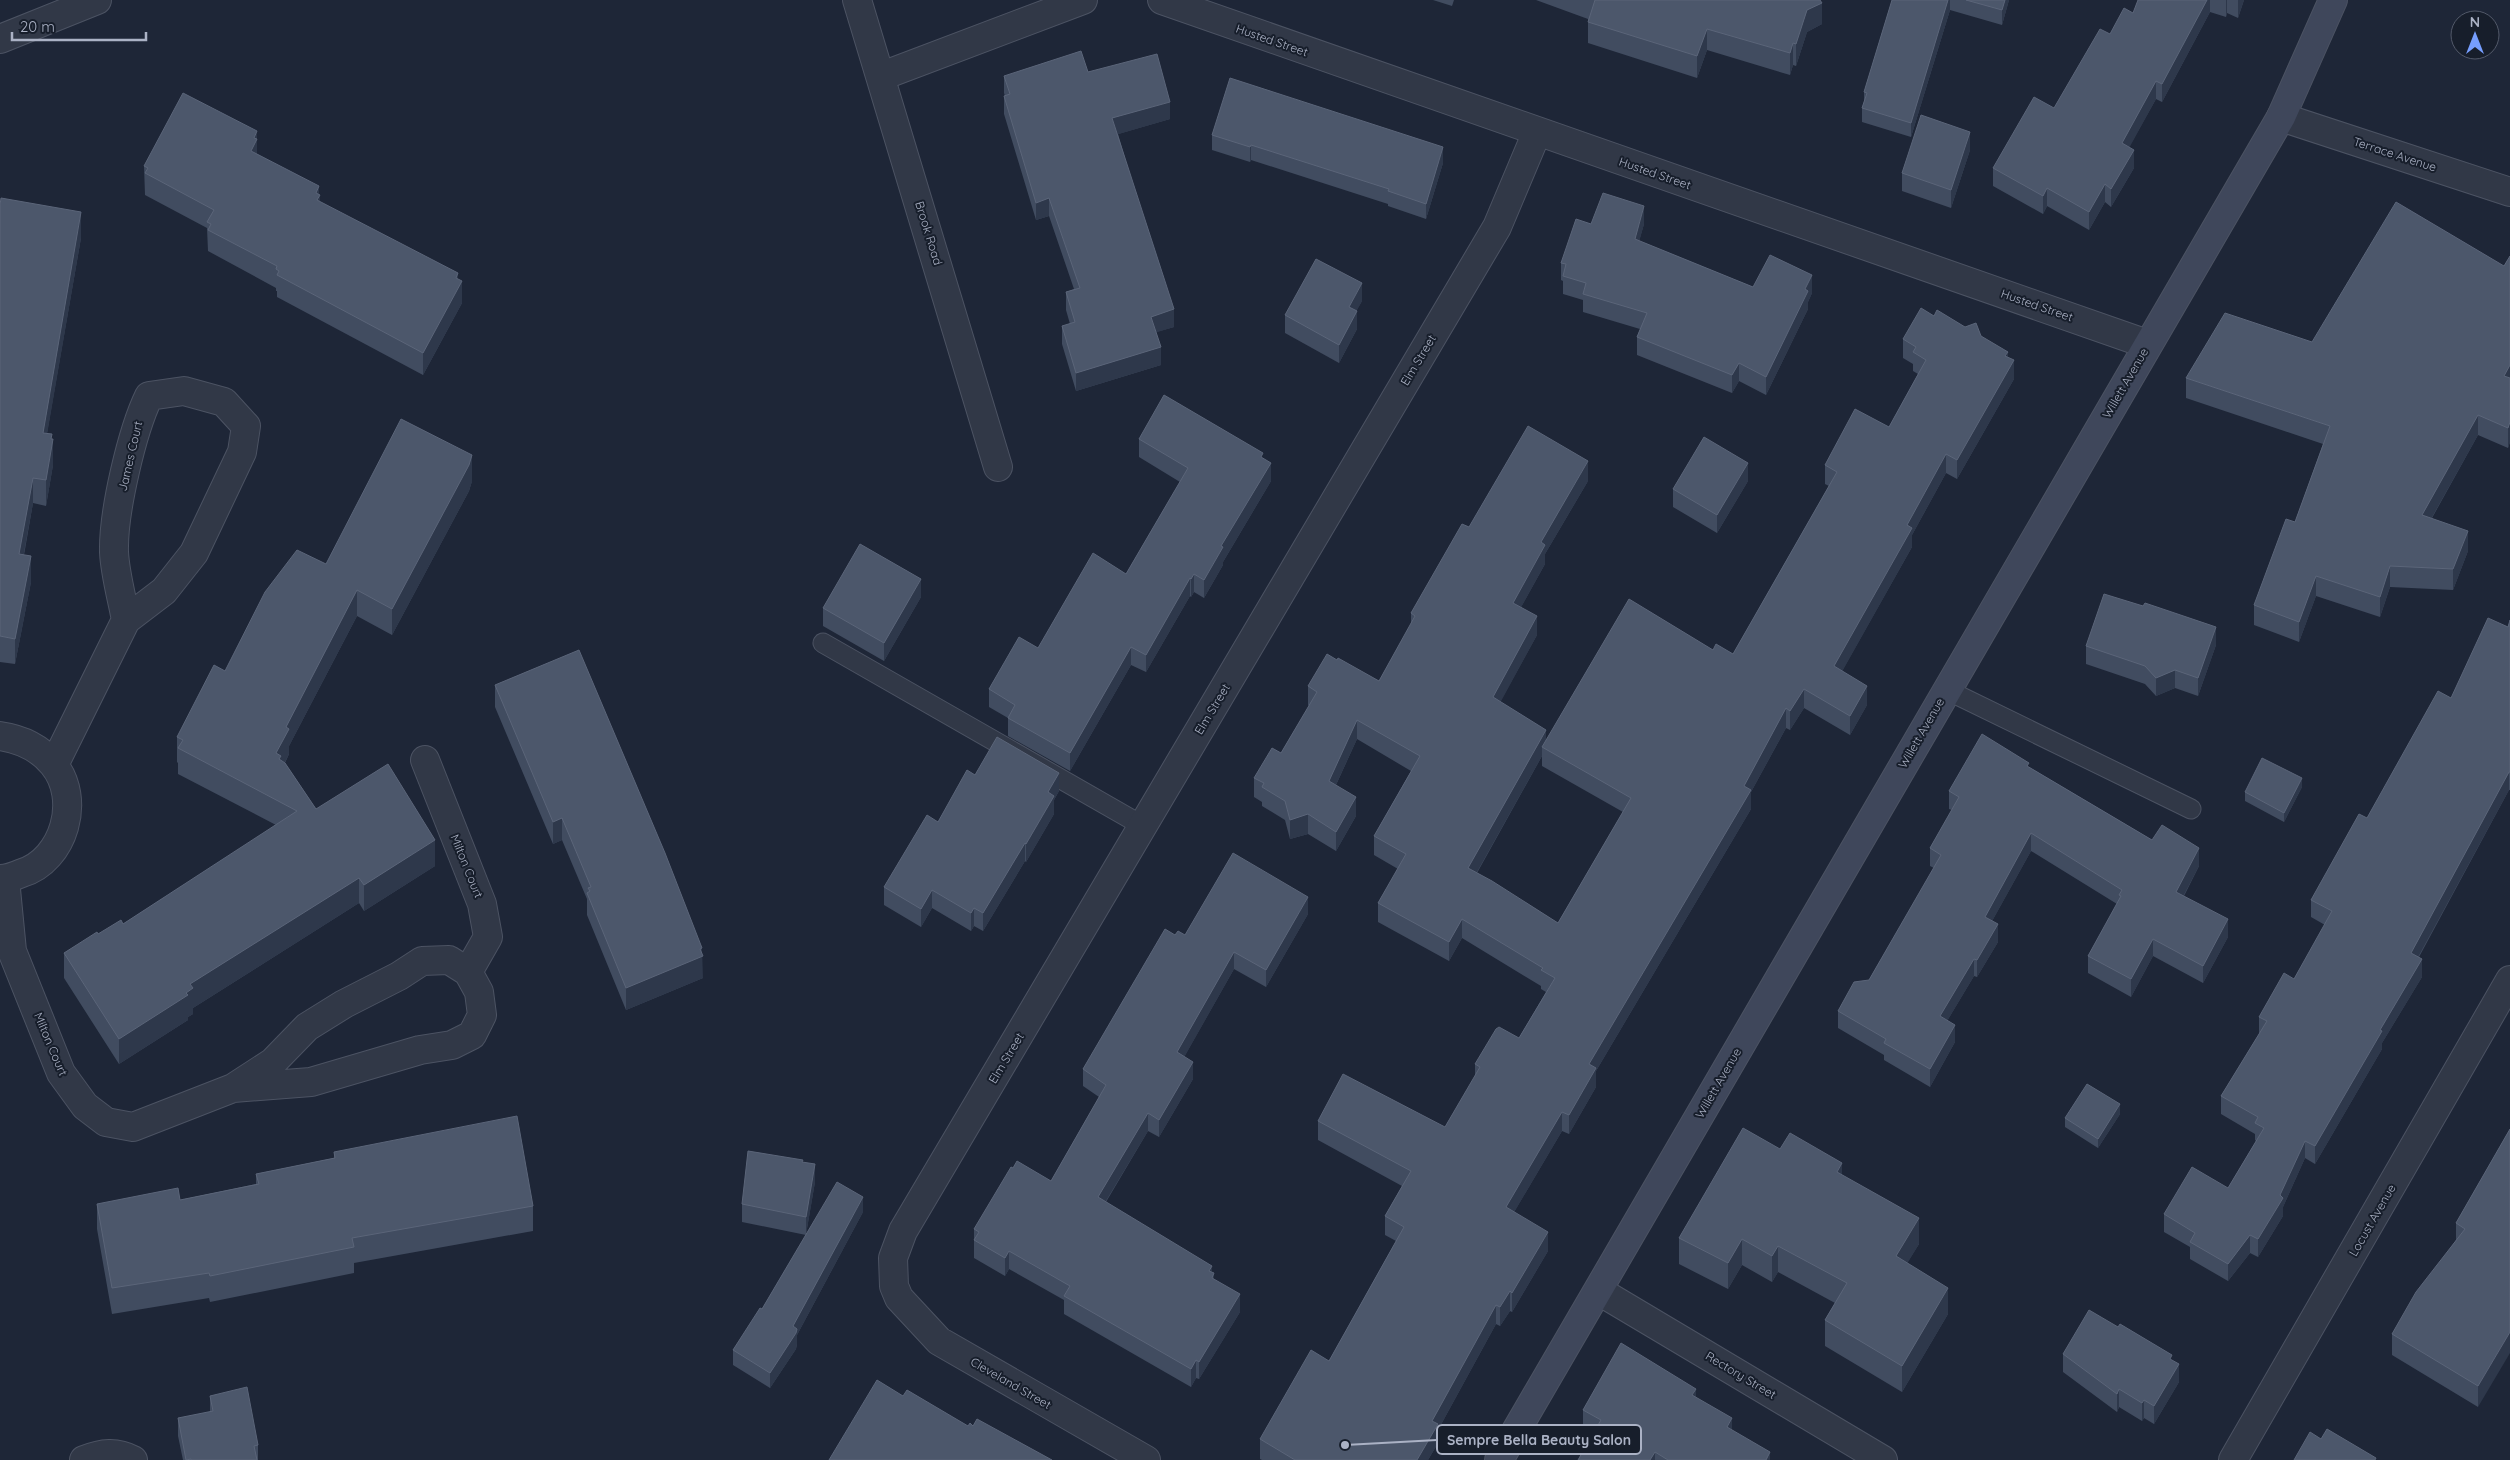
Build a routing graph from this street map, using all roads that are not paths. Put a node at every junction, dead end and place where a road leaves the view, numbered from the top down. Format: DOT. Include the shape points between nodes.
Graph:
graph roads {
  1 [pos="97,0"];
  2 [pos="857,0"];
  3 [pos="1083,0"];
  4 [pos="1162,0"];
  5 [pos="2333,0"];
  6 [pos="0,39"];
  7 [pos="882,76"];
  8 [pos="2281,117"];
  9 [pos="1537,132"];
  10 [pos="2510,192"];
  11 [pos="2147,344"];
  12 [pos="998,467"];
  13 [pos="126,620"];
  14 [pos="823,643"];
  15 [pos="1947,690"];
  16 [pos="0,736"];
  17 [pos="425,760"];
  18 [pos="54,765"];
  19 [pos="2191,809"];
  20 [pos="1143,826"];
  21 [pos="2,879"];
  22 [pos="468,972"];
  23 [pos="2510,980"];
  24 [pos="233,1088"];
  25 [pos="894,1286"];
  26 [pos="1599,1291"];
  27 [pos="84,1460"];
  28 [pos="133,1460"];
  29 [pos="1146,1460"];
  30 [pos="1499,1460"];
  31 [pos="1883,1460"];
  32 [pos="2233,1460"];
  1 -- 6 [label="street"];
  2 -- 7 [label="street, Brook Road"];
  3 -- 7 [label="street"];
  4 -- 9 [label="street, Husted Street"];
  5 -- 8 [label="street, Willett Avenue"];
  7 -- 12 [label="street, Brook Road"];
  8 -- 10 [label="street, Terrace Avenue"];
  8 -- 11 [label="street, Willett Avenue"];
  9 -- 11 [label="street, Husted Street"];
  9 -- 20 [label="street, Elm Street" via="1497,227"];
  11 -- 15 [label="street, Willett Avenue"];
  13 -- 13 [label="street, James Court" via="164,591 194,554 242,452 246,426 224,402 184,391 149,396 138,419 119,504 114,552"];
  13 -- 18 [label="street, James Court"];
  14 -- 20 [label="lane"];
  15 -- 19 [label="lane"];
  15 -- 26 [label="street, Willett Avenue"];
  16 -- 18 [label="street" via="16,738 36,748"];
  17 -- 22 [label="street, Milton Court" via="482,904 488,937"];
  18 -- 21 [label="street" via="64,784 68,809 63,832 53,852 44,861 32,870"];
  20 -- 25 [label="street, Elm Street" via="903,1231 893,1258"];
  21 -- 24 [label="street, Milton Court" via="12,951 61,1073 85,1106 106,1122 132,1127"];
  22 -- 24 [label="street, Milton Court" via="449,960 422,961 307,1027 273,1062"];
  22 -- 24 [label="street, Milton Court" via="479,992 482,1015 472,1035 452,1045 420,1050 311,1082"];
  23 -- 32 [label="street, Locust Avenue"];
  25 -- 29 [label="street, Cleveland Street" via="899,1298 939,1341"];
  26 -- 30 [label="street, Willett Avenue"];
  26 -- 31 [label="street, Rectory Street"];
  27 -- 28 [label="street" via="108,1453"];
}
